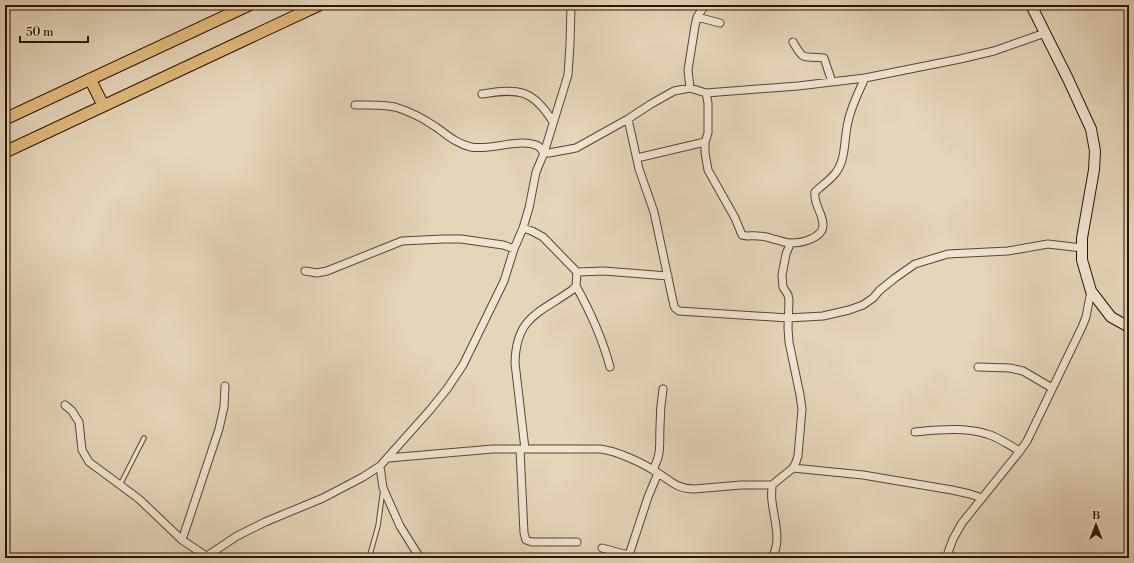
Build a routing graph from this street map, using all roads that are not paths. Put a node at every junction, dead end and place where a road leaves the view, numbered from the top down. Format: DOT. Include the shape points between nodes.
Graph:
graph roads {
  1 [pos="249,5"];
  2 [pos="319,5"];
  3 [pos="571,5"];
  4 [pos="705,5"];
  5 [pos="1030,5"];
  6 [pos="697,16"];
  7 [pos="720,23"];
  8 [pos="1045,33"];
  9 [pos="792,42"];
  10 [pos="865,78"];
  11 [pos="90,79"];
  12 [pos="832,82"];
  13 [pos="690,88"];
  14 [pos="706,93"];
  15 [pos="482,94"];
  16 [pos="103,105"];
  17 [pos="355,105"];
  18 [pos="628,119"];
  19 [pos="5,120"];
  20 [pos="553,122"];
  21 [pos="705,142"];
  22 [pos="5,152"];
  23 [pos="544,153"];
  24 [pos="637,158"];
  25 [pos="523,228"];
  26 [pos="790,244"];
  27 [pos="1082,248"];
  28 [pos="514,249"];
  29 [pos="305,271"];
  30 [pos="577,272"];
  31 [pos="668,276"];
  32 [pos="576,286"];
  33 [pos="1091,291"];
  34 [pos="788,318"];
  35 [pos="1129,327"];
  36 [pos="610,367"];
  37 [pos="978,367"];
  38 [pos="225,386"];
  39 [pos="1052,388"];
  40 [pos="663,389"];
  41 [pos="65,405"];
  42 [pos="915,432"];
  43 [pos="144,438"];
  44 [pos="522,449"];
  45 [pos="1020,451"];
  46 [pos="388,458"];
  47 [pos="380,466"];
  48 [pos="793,468"];
  49 [pos="656,471"];
  50 [pos="120,485"];
  51 [pos="772,485"];
  52 [pos="383,488"];
  53 [pos="982,498"];
  54 [pos="182,540"];
  55 [pos="577,542"];
  56 [pos="602,548"];
  57 [pos="205,557"];
  58 [pos="369,558"];
  59 [pos="420,558"];
  60 [pos="772,558"];
  61 [pos="946,558"];
  1 -- 11 [label="main road"];
  2 -- 16 [label="main road"];
  3 -- 20 [label="street" via="568,75"];
  4 -- 6 [label="street"];
  5 -- 8 [label="main road"];
  6 -- 7 [label="street"];
  6 -- 13 [label="street" via="688,70"];
  8 -- 10 [label="street" via="994,51"];
  8 -- 27 [label="main road" via="1091,129 1095,151"];
  9 -- 12 [label="street" via="805,58 824,58"];
  10 -- 12 [label="street"];
  10 -- 26 [label="street" via="848,120 840,166 836,173 814,192 823,230 818,236 804,242"];
  11 -- 16 [label="main road"];
  11 -- 19 [label="main road"];
  12 -- 14 [label="street"];
  13 -- 14 [label="street"];
  13 -- 18 [label="street" via="674,91"];
  14 -- 21 [label="street" via="708,133"];
  15 -- 20 [label="street" via="516,91 527,94 538,101"];
  16 -- 22 [label="main road"];
  17 -- 23 [label="street" via="394,107 413,114 452,139 473,148 521,143 540,147"];
  18 -- 23 [label="street" via="576,148"];
  18 -- 24 [label="street"];
  20 -- 23 [label="street"];
  21 -- 24 [label="street"];
  21 -- 26 [label="street" via="708,170 742,235 772,238"];
  23 -- 25 [label="street" via="536,172 530,208"];
  24 -- 31 [label="street" via="654,212"];
  25 -- 28 [label="street"];
  25 -- 30 [label="street" via="542,237"];
  26 -- 34 [label="street" via="782,275 783,287 789,300"];
  27 -- 33 [label="main road" via="1082,260"];
  27 -- 34 [label="street" via="1048,244 1008,251 948,254 915,264 863,305 823,316"];
  28 -- 29 [label="street" via="503,245 461,240 402,241 327,271"];
  28 -- 46 [label="street" via="504,281 464,365 438,400"];
  30 -- 31 [label="street" via="604,271"];
  30 -- 32 [label="street"];
  31 -- 34 [label="street" via="674,306 679,311"];
  32 -- 36 [label="street" via="597,327"];
  32 -- 44 [label="street" via="532,317 521,330 517,340 515,363"];
  33 -- 35 [label="main road" via="1111,317"];
  33 -- 39 [label="street" via="1082,327"];
  34 -- 48 [label="street" via="789,342 802,409 798,456"];
  37 -- 39 [label="street" via="1023,371"];
  38 -- 54 [label="street" via="219,429"];
  39 -- 45 [label="street" via="1033,430"];
  40 -- 49 [label="street" via="660,452"];
  41 -- 50 [label="street" via="79,422 85,456"];
  42 -- 45 [label="street" via="977,432 994,436"];
  43 -- 50 [label="lane"];
  44 -- 46 [label="street" via="470,450"];
  44 -- 49 [label="street" via="608,450"];
  44 -- 55 [label="street" via="526,540"];
  45 -- 53 [label="street"];
  46 -- 47 [label="street"];
  47 -- 52 [label="street"];
  47 -- 57 [label="street" via="323,498 237,536"];
  48 -- 51 [label="street"];
  48 -- 53 [label="street" via="863,475 952,490"];
  49 -- 51 [label="street" via="680,488 694,490"];
  49 -- 56 [label="street" via="629,554"];
  50 -- 54 [label="street"];
  51 -- 60 [label="street" via="777,535"];
  52 -- 58 [label="lane" via="378,526"];
  52 -- 59 [label="street" via="400,526"];
  53 -- 61 [label="street" via="962,524"];
  54 -- 57 [label="street"];
}
